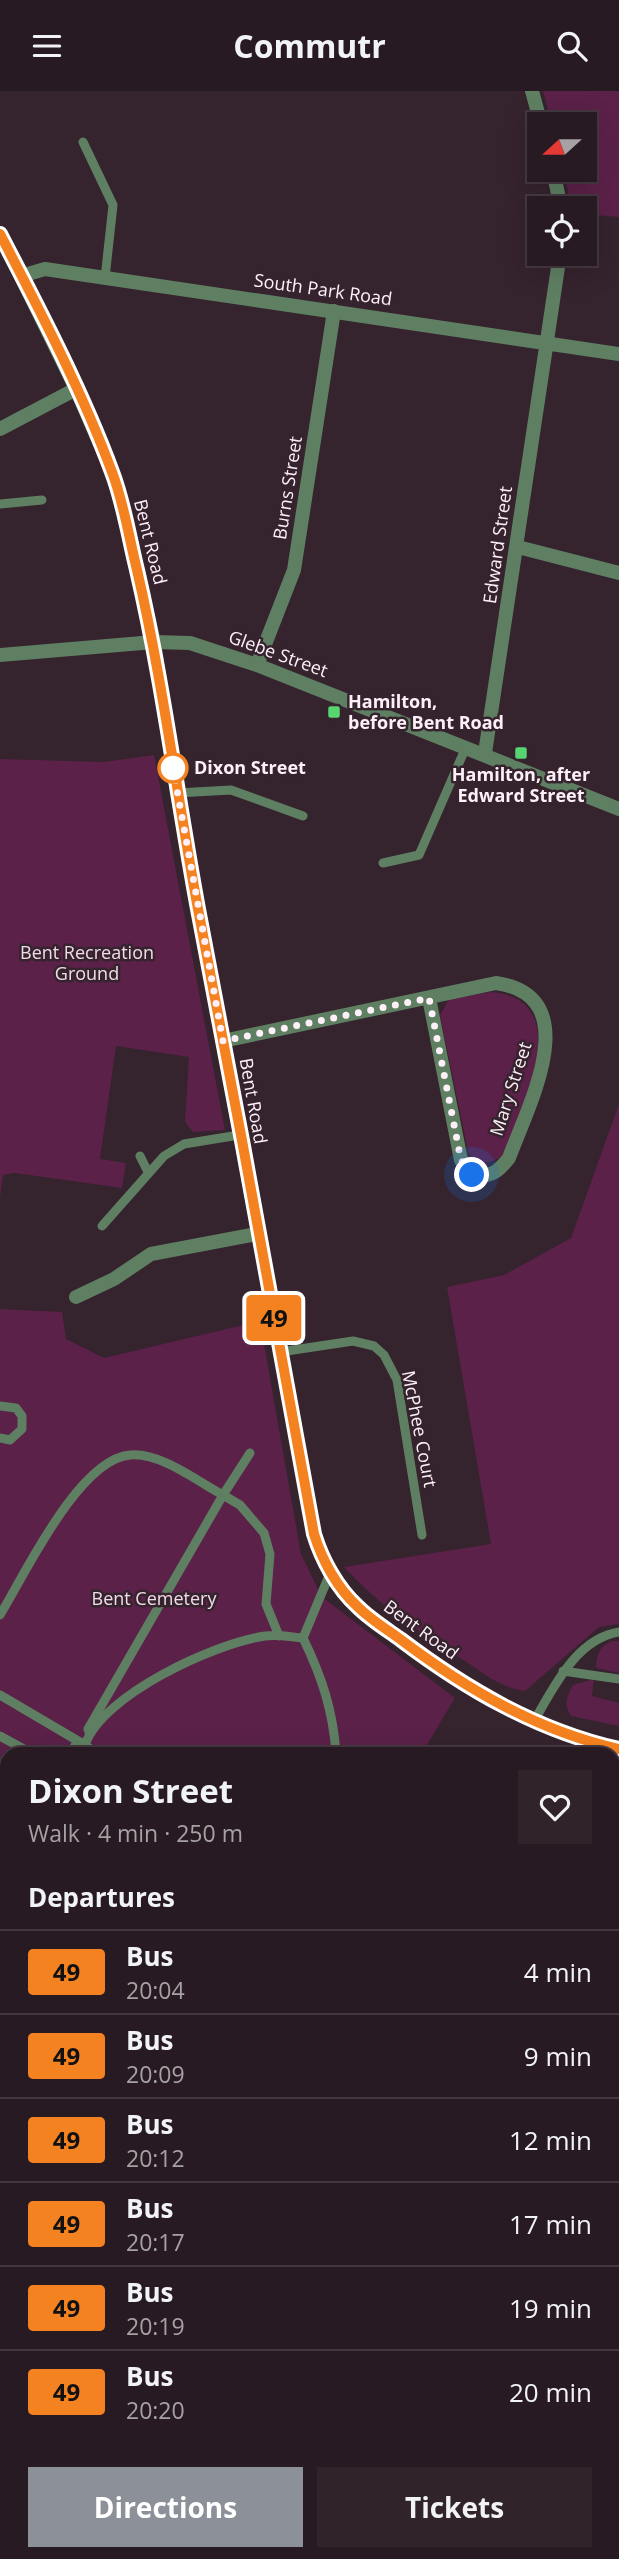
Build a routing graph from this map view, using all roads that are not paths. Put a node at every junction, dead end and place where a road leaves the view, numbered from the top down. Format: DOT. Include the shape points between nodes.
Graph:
graph roads {
  1 [pos="532,91"];
  2 [pos="538,112"];
  3 [pos="83,142"];
  4 [pos="0,234"];
  5 [pos="558,266"];
  6 [pos="22,276"];
  7 [pos="105,278"];
  8 [pos="334,311"];
  9 [pos="545,341"];
  10 [pos="619,354"];
  11 [pos="76,389"];
  12 [pos="0,429"];
  13 [pos="42,500"];
  14 [pos="0,505"];
  15 [pos="518,547"];
  16 [pos="619,573"];
  17 [pos="154,642"];
  18 [pos="0,655"];
  19 [pos="257,665"];
  20 [pos="466,747"];
  21 [pos="485,753"];
  22 [pos="177,793"];
  23 [pos="619,809"];
  24 [pos="303,816"];
  25 [pos="383,863"];
  26 [pos="429,998"];
  27 [pos="223,1041"];
  28 [pos="239,1135"];
  29 [pos="140,1156"];
  30 [pos="148,1172"];
  31 [pos="102,1226"];
  32 [pos="257,1234"];
  33 [pos="76,1297"];
  34 [pos="280,1352"];
  35 [pos="0,1406"];
  36 [pos="0,1438"];
  37 [pos="250,1453"];
  38 [pos="223,1495"];
  39 [pos="422,1535"];
  40 [pos="331,1571"];
  41 [pos="0,1615"];
  42 [pos="619,1632"];
  43 [pos="279,1636"];
  44 [pos="303,1638"];
  45 [pos="563,1671"];
  46 [pos="619,1679"];
  47 [pos="0,1695"];
  48 [pos="534,1721"];
  49 [pos="89,1732"];
  50 [pos="0,1736"];
  51 [pos="82,1743"];
  52 [pos="20,1747"];
  53 [pos="77,1747"];
  54 [pos="88,1747"];
  55 [pos="336,1747"];
  56 [pos="612,1747"];
  1 -- 2 [label="street"];
  3 -- 7 [label="lane" via="113,205"];
  4 -- 6 [label="street, Bent Road"];
  5 -- 9 [label="street, Edward Street"];
  6 -- 7 [label="street, South Park Road" via="45,269"];
  6 -- 11 [label="street, Bent Road"];
  7 -- 8 [label="street, South Park Road"];
  8 -- 9 [label="street, South Park Road"];
  8 -- 19 [label="street, Burns Street" via="295,570"];
  9 -- 10 [label="street, South Park Road"];
  9 -- 15 [label="street, Edward Street"];
  11 -- 12 [label="street"];
  11 -- 17 [label="street, Bent Road" via="113,474"];
  13 -- 14 [label="lane"];
  15 -- 16 [label="street"];
  15 -- 21 [label="street, Edward Street"];
  17 -- 18 [label="street"];
  17 -- 19 [label="street, Glebe Street" via="190,643"];
  17 -- 22 [label="street, Bent Road"];
  19 -- 20 [label="street, Glebe Street"];
  20 -- 21 [label="street, Glebe Street"];
  20 -- 25 [label="lane" via="419,855"];
  21 -- 23 [label="street, Glebe Street"];
  22 -- 24 [label="lane" via="231,790"];
  22 -- 27 [label="street, Bent Road"];
  26 -- 26 [label="street, Mary Street" via="496,983 510,985 536,1004 543,1018 548,1051 509,1158 499,1171 485,1177 472,1175 461,1160"];
  26 -- 27 [label="street, Mary Street"];
  27 -- 28 [label="street, Bent Road"];
  28 -- 30 [label="lane" via="174,1145"];
  28 -- 32 [label="street, Bent Road"];
  29 -- 30 [label="lane"];
  30 -- 31 [label="lane"];
  32 -- 33 [label="street" via="151,1254"];
  32 -- 34 [label="street, Bent Road"];
  34 -- 39 [label="lane, McPhee Court" via="353,1341 374,1346 384,1355 397,1380"];
  34 -- 40 [label="street, Bent Road" via="314,1534"];
  35 -- 36 [label="lane" via="16,1408 22,1416 22,1429 10,1440"];
  37 -- 38 [label="lane"];
  38 -- 41 [label="lane" via="147,1457 128,1455 110,1462 80,1487"];
  38 -- 43 [label="lane" via="240,1505 264,1533 270,1554 266,1604"];
  38 -- 49 [label="lane"];
  40 -- 44 [label="lane"];
  40 -- 48 [label="street, Bent Road" via="356,1606 436,1666"];
  42 -- 45 [label="lane" via="606,1634"];
  43 -- 44 [label="lane"];
  43 -- 49 [label="lane" via="234,1644 184,1663 120,1703"];
  44 -- 55 [label="lane" via="323,1678"];
  45 -- 46 [label="lane"];
  45 -- 48 [label="lane"];
  47 -- 51 [label="lane"];
  48 -- 56 [label="street, Bent Road"];
  49 -- 51 [label="lane"];
  50 -- 52 [label="lane"];
  51 -- 53 [label="lane"];
  51 -- 54 [label="lane"];
}
